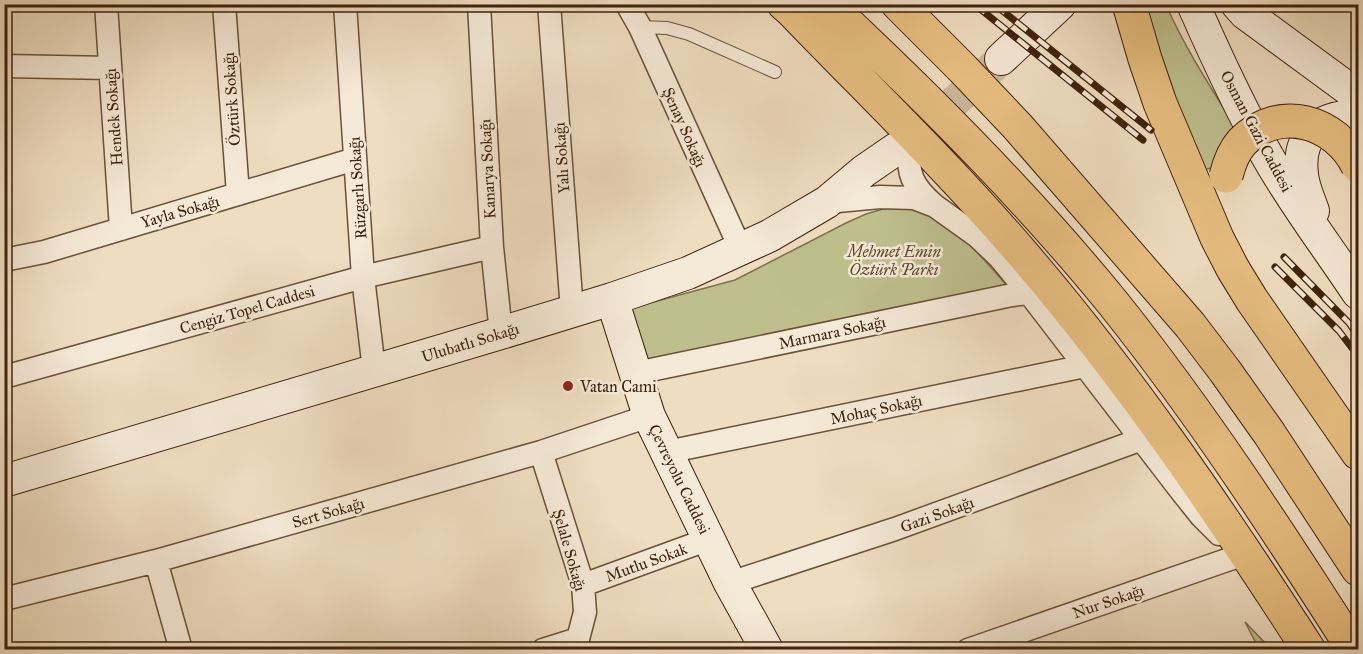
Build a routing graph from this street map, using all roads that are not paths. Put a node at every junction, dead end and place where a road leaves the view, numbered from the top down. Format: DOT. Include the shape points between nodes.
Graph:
graph roads {
  1 [pos="106,4"];
  2 [pos="224,4"];
  3 [pos="345,4"];
  4 [pos="479,4"];
  5 [pos="549,4"];
  6 [pos="627,4"];
  7 [pos="769,4"];
  8 [pos="784,4"];
  9 [pos="827,4"];
  10 [pos="898,4"];
  11 [pos="1060,4"];
  12 [pos="1193,4"];
  13 [pos="1237,7"];
  14 [pos="1131,14"];
  15 [pos="640,27"];
  16 [pos="1001,59"];
  17 [pos="4,66"];
  18 [pos="110,68"];
  19 [pos="775,72"];
  20 [pos="1359,96"];
  21 [pos="875,97"];
  22 [pos="1359,117"];
  23 [pos="908,144"];
  24 [pos="355,159"];
  25 [pos="1359,166"];
  26 [pos="238,194"];
  27 [pos="827,202"];
  28 [pos="935,206"];
  29 [pos="120,229"];
  30 [pos="492,247"];
  31 [pos="741,250"];
  32 [pos="1331,251"];
  33 [pos="4,260"];
  34 [pos="363,277"];
  35 [pos="1359,292"];
  36 [pos="1029,293"];
  37 [pos="612,299"];
  38 [pos="1252,300"];
  39 [pos="572,311"];
  40 [pos="501,333"];
  41 [pos="1085,366"];
  42 [pos="374,370"];
  43 [pos="636,373"];
  44 [pos="4,377"];
  45 [pos="649,416"];
  46 [pos="1142,439"];
  47 [pos="541,452"];
  48 [pos="667,452"];
  49 [pos="1359,453"];
  50 [pos="4,481"];
  51 [pos="709,539"];
  52 [pos="1247,553"];
  53 [pos="156,561"];
  54 [pos="1359,569"];
  55 [pos="730,583"];
  56 [pos="583,585"];
  57 [pos="4,598"];
  58 [pos="578,644"];
  59 [pos="181,650"];
  60 [pos="543,650"];
  61 [pos="767,650"];
  62 [pos="968,650"];
  63 [pos="1309,650"];
  64 [pos="1354,650"];
  1 -- 18 [label="street, Hendek Sokağı"];
  2 -- 26 [label="street, Öztürk Sokağı"];
  3 -- 24 [label="street, Rüzgarlı Sokağı"];
  4 -- 30 [label="street, Kanarya Sokağı"];
  5 -- 39 [label="street, Yalı Sokağı"];
  6 -- 15 [label="street, Şenay Sokağı"];
  7 -- 21 [label="highway"];
  8 -- 21 [label="highway"];
  9 -- 64 [label="highway" via="976,150 1113,303 1220,446"];
  10 -- 54 [label="highway" via="1018,127 1190,325 1269,433"];
  11 -- 16 [label="main road"];
  12 -- 32 [label="main road, Osman Gazi Caddesi" via="1264,152"];
  13 -- 20 [label="main road"];
  14 -- 38 [label="highway" via="1160,103 1217,238"];
  15 -- 19 [label="lane" via="688,34"];
  15 -- 31 [label="street, Şenay Sokağı"];
  17 -- 18 [label="street"];
  18 -- 29 [label="street, Hendek Sokağı"];
  21 -- 52 [label="highway" via="964,189 1061,300"];
  22 -- 32 [label="main road" via="1329,120 1311,132 1301,162 1305,190"];
  23 -- 27 [label="main road, Ulubatlı Sokağı" via="864,171"];
  23 -- 28 [label="street" via="910,174 916,188"];
  24 -- 26 [label="street, Yayla Sokağı"];
  24 -- 34 [label="street, Rüzgarlı Sokağı"];
  25 -- 38 [label="highway, bridge" via="1338,138 1310,124 1275,123 1242,143 1231,159 1225,192"];
  26 -- 29 [label="street, Yayla Sokağı"];
  27 -- 28 [label="street" via="880,196 914,198"];
  27 -- 31 [label="main road, Ulubatlı Sokağı"];
  28 -- 36 [label="street" via="977,236"];
  29 -- 33 [label="street, Yayla Sokağı"];
  30 -- 34 [label="street, Cengiz Topel Caddesi"];
  30 -- 40 [label="street, Kanarya Sokağı"];
  31 -- 37 [label="main road, Ulubatlı Sokağı"];
  32 -- 35 [label="main road"];
  34 -- 42 [label="street, Rüzgarlı Sokağı"];
  34 -- 44 [label="street, Cengiz Topel Caddesi"];
  36 -- 41 [label="street"];
  36 -- 43 [label="street, Marmara Sokağı"];
  37 -- 39 [label="main road, Ulubatlı Sokağı"];
  37 -- 43 [label="main road, Çevreyolu Caddesi"];
  38 -- 49 [label="highway"];
  39 -- 40 [label="main road, Ulubatlı Sokağı"];
  40 -- 42 [label="main road, Ulubatlı Sokağı"];
  41 -- 46 [label="street"];
  41 -- 48 [label="street, Mohaç Sokağı"];
  42 -- 50 [label="main road, Ulubatlı Sokağı"];
  43 -- 45 [label="main road, Çevreyolu Caddesi"];
  45 -- 47 [label="street, Sert Sokağı"];
  45 -- 48 [label="main road, Çevreyolu Caddesi"];
  46 -- 52 [label="street" via="1201,516 1218,534"];
  46 -- 55 [label="street, Gazi Sokağı" via="896,529"];
  47 -- 53 [label="street, Sert Sokağı"];
  47 -- 56 [label="street, Şelale Sokağı"];
  48 -- 51 [label="main road, Çevreyolu Caddesi"];
  51 -- 55 [label="main road, Çevreyolu Caddesi"];
  51 -- 56 [label="street, Mutlu Sokak"];
  52 -- 62 [label="street, Nur Sokağı"];
  52 -- 63 [label="highway"];
  53 -- 57 [label="street, Sert Sokağı"];
  53 -- 59 [label="street"];
  55 -- 61 [label="main road, Çevreyolu Caddesi"];
  56 -- 58 [label="street, Şelale Sokağı" via="585,612"];
  58 -- 60 [label="street"];
}
